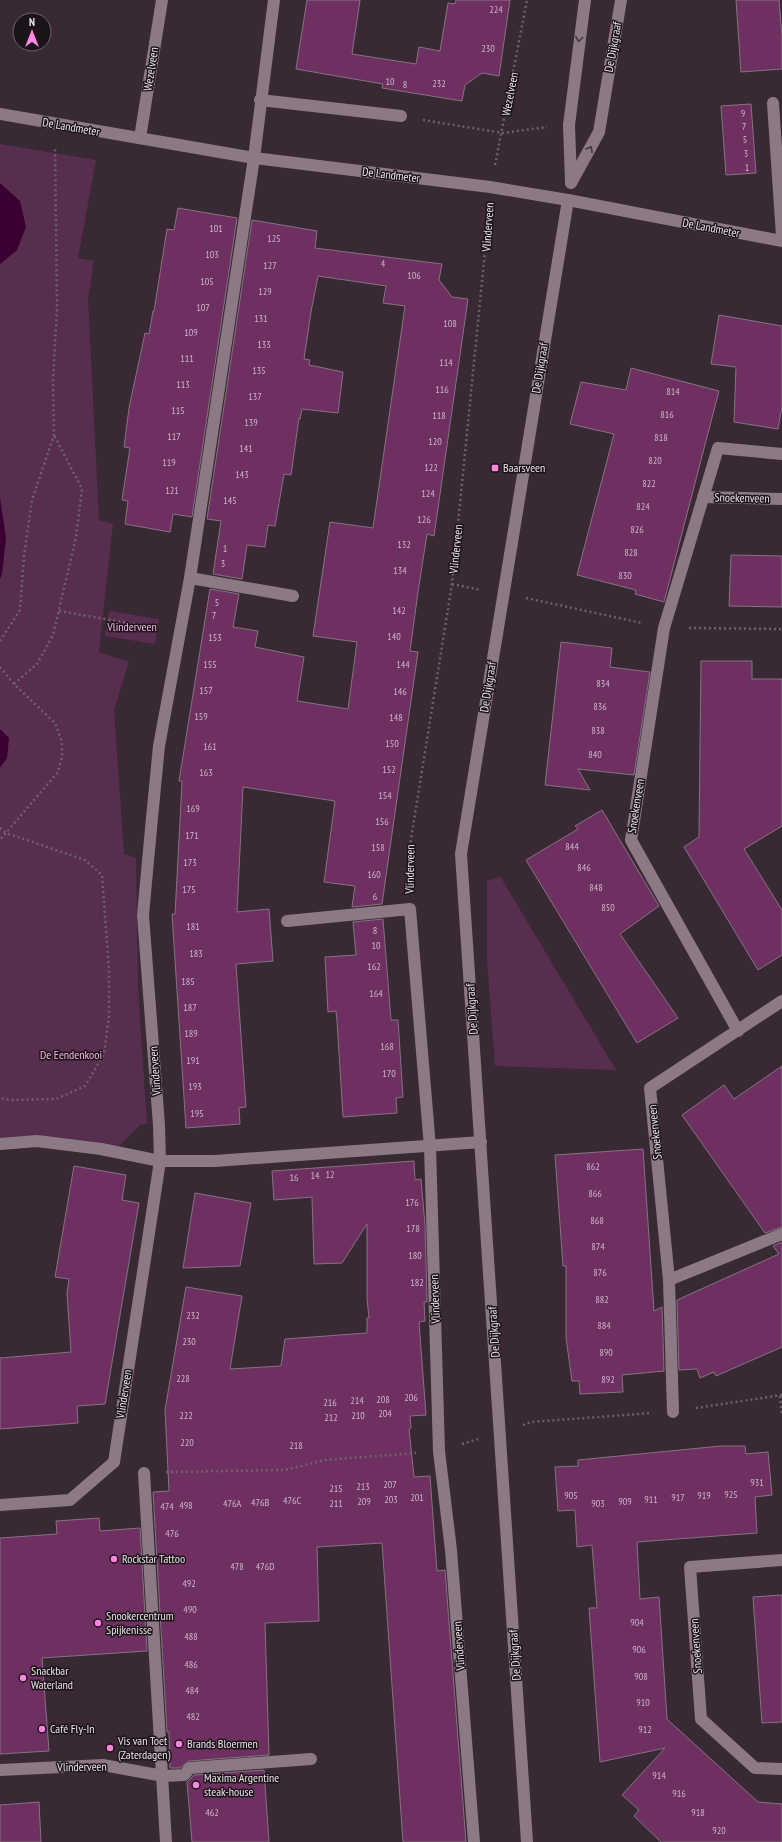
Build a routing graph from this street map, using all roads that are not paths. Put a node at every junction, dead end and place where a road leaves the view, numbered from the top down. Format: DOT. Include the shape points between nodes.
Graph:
graph roads {
  1 [pos="162,0"];
  2 [pos="274,0"];
  3 [pos="585,0"];
  4 [pos="621,0"];
  5 [pos="260,100"];
  6 [pos="773,103"];
  7 [pos="0,114"];
  8 [pos="401,116"];
  9 [pos="140,138"];
  10 [pos="254,158"];
  11 [pos="571,183"];
  12 [pos="568,200"];
  13 [pos="782,236"];
  14 [pos="782,241"];
  15 [pos="782,454"];
  16 [pos="703,497"];
  17 [pos="782,499"];
  18 [pos="190,578"];
  19 [pos="293,596"];
  20 [pos="287,921"];
  21 [pos="782,1001"];
  22 [pos="738,1031"];
  23 [pos="481,1142"];
  24 [pos="0,1144"];
  25 [pos="430,1147"];
  26 [pos="160,1161"];
  27 [pos="782,1234"];
  28 [pos="669,1280"];
  29 [pos="673,1412"];
  30 [pos="144,1473"];
  31 [pos="0,1505"];
  32 [pos="782,1560"];
  33 [pos="311,1759"];
  34 [pos="782,1769"];
  35 [pos="0,1770"];
  36 [pos="163,1776"];
  37 [pos="166,1842"];
  38 [pos="474,1842"];
  39 [pos="527,1842"];
  1 -- 9 [label="street, Wezelveen"];
  2 -- 5 [label="street"];
  3 -- 11 [label="street, De Dijkgraaf, one-way" via="569,125"];
  11 -- 4 [label="street, De Dijkgraaf, one-way" via="599,132"];
  5 -- 8 [label="street"];
  5 -- 10 [label="street"];
  6 -- 13 [label="street"];
  7 -- 9 [label="street, De Landmeter"];
  9 -- 10 [label="street, De Landmeter"];
  10 -- 12 [label="street, De Landmeter" via="490,187"];
  10 -- 18 [label="street, Vlinderveen"];
  11 -- 12 [label="street, De Dijkgraaf"];
  12 -- 14 [label="street, De Landmeter"];
  12 -- 23 [label="street, De Dijkgraaf" via="461,854"];
  15 -- 16 [label="street, Snoekenveen" via="718,448"];
  16 -- 17 [label="street, Snoekenveen"];
  16 -- 22 [label="street, Snoekenveen" via="664,628 631,840"];
  18 -- 19 [label="street"];
  18 -- 26 [label="street, Vlinderveen" via="159,746 143,915"];
  20 -- 25 [label="street, Vlinderveen" via="410,909"];
  21 -- 22 [label="street, Snoekenveen"];
  22 -- 28 [label="street, Snoekenveen" via="650,1088"];
  23 -- 25 [label="street"];
  23 -- 39 [label="street, De Dijkgraaf"];
  24 -- 26 [label="street" via="37,1141 101,1149"];
  25 -- 26 [label="street" via="215,1161"];
  25 -- 38 [label="street, Vlinderveen" via="439,1451 451,1550"];
  26 -- 31 [label="street, Vlinderveen" via="114,1462 70,1500"];
  27 -- 28 [label="street"];
  28 -- 29 [label="street, Snoekenveen"];
  30 -- 36 [label="street"];
  32 -- 34 [label="street, Snoekenveen" via="690,1567 702,1719 755,1768"];
  33 -- 36 [label="street, Vlinderveen" via="190,1768 184,1775"];
  35 -- 36 [label="street, Vlinderveen" via="103,1765"];
  36 -- 37 [label="street"];
}
